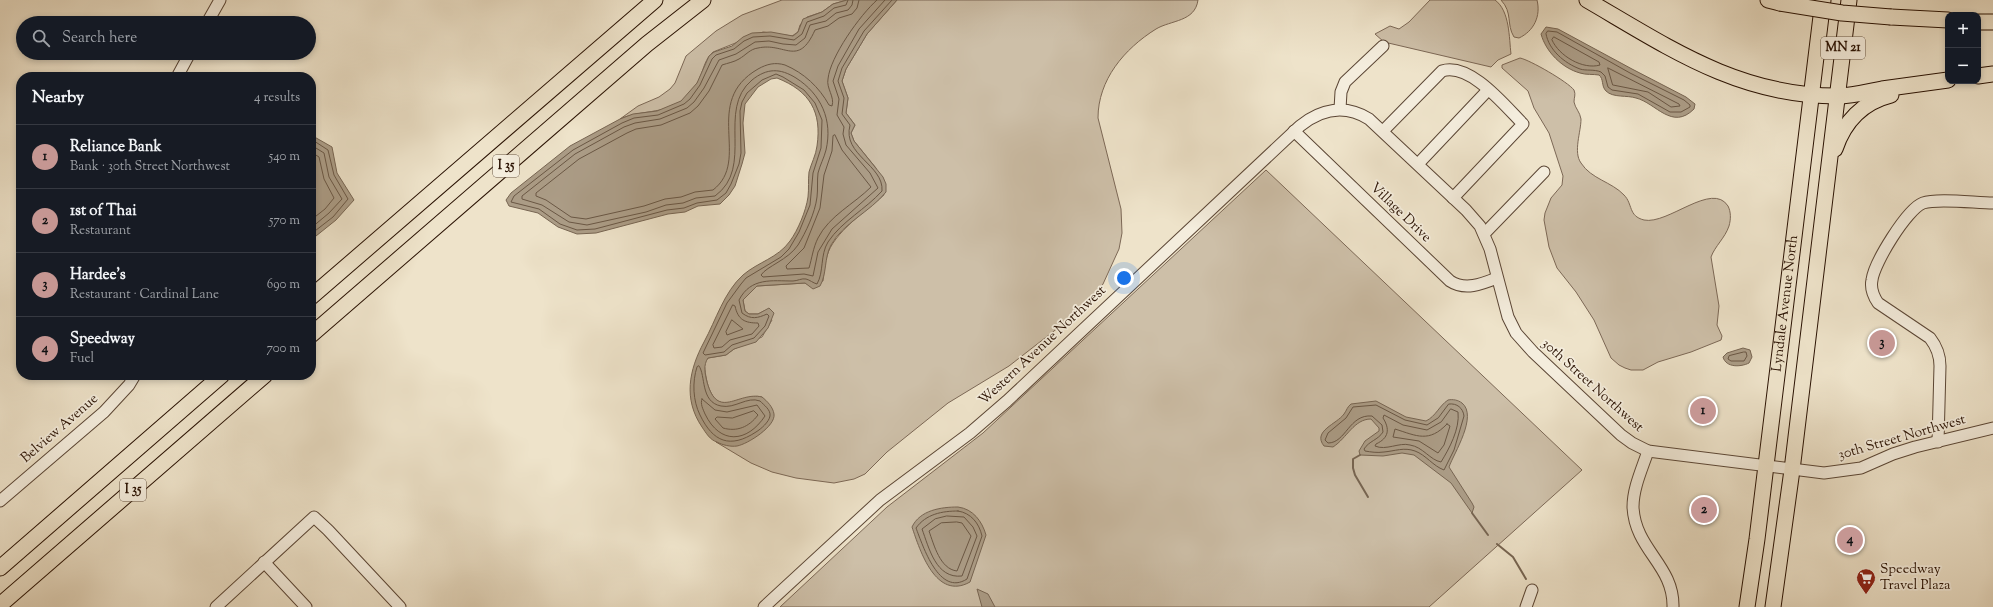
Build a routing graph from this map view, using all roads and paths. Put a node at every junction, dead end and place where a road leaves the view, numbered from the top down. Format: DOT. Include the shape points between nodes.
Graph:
graph roads {
  1 [pos="220,0"];
  2 [pos="655,0"];
  3 [pos="703,0"];
  4 [pos="1587,0"];
  5 [pos="1823,0"];
  6 [pos="1849,0"];
  7 [pos="1774,1"];
  8 [pos="211,16"];
  9 [pos="1945,20"];
  10 [pos="1981,22"];
  11 [pos="1993,22"];
  12 [pos="1382,46"];
  13 [pos="186,60"];
  14 [pos="180,72"];
  15 [pos="1993,74"];
  16 [pos="1981,76"];
  17 [pos="1945,80"];
  18 [pos="1945,81"];
  19 [pos="1488,90"];
  20 [pos="1810,95"];
  21 [pos="1837,96"];
  22 [pos="1340,109"];
  23 [pos="1294,131"];
  24 [pos="1383,131"];
  25 [pos="1418,164"];
  26 [pos="1544,172"];
  27 [pos="1826,183"];
  28 [pos="1453,198"];
  29 [pos="1993,203"];
  30 [pos="1484,234"];
  31 [pos="1497,278"];
  32 [pos="316,293"];
  33 [pos="316,331"];
  34 [pos="131,380"];
  35 [pos="216,380"];
  36 [pos="259,380"];
  37 [pos="1993,428"];
  38 [pos="1938,442"];
  39 [pos="1648,451"];
  40 [pos="1765,466"];
  41 [pos="1792,470"];
  42 [pos="0,500"];
  43 [pos="264,562"];
  44 [pos="0,568"];
  45 [pos="1532,590"];
  46 [pos="0,605"];
  47 [pos="216,607"];
  48 [pos="306,607"];
  49 [pos="400,607"];
  50 [pos="764,607"];
  51 [pos="1526,607"];
  52 [pos="1673,607"];
  53 [pos="1747,607"];
  54 [pos="1773,607"];
  1 -- 8 [label="street"];
  2 -- 32 [label="highway, I 35"];
  3 -- 33 [label="highway, I 35" via="647,44"];
  4 -- 20 [label="highway" via="1705,67 1741,81"];
  5 -- 20 [label="highway, Lyndale Avenue North"];
  6 -- 21 [label="highway, Lyndale Avenue North / MN 21"];
  7 -- 9 [label="highway, bridge" via="1842,12"];
  10 -- 11 [label="highway"];
  12 -- 22 [label="street" via="1345,82 1341,92"];
  13 -- 14 [label="street"];
  15 -- 16 [label="highway"];
  17 -- 21 [label="highway"];
  18 -- 27 [label="highway" via="1886,96 1858,111 1840,135"];
  19 -- 24 [label="street" via="1471,75 1442,71"];
  19 -- 25 [label="street"];
  19 -- 28 [label="street" via="1523,124"];
  20 -- 21 [label="highway"];
  20 -- 40 [label="highway, Lyndale Avenue North"];
  21 -- 27 [label="highway, Lyndale Avenue North / MN 21"];
  22 -- 23 [label="street, Western Avenue Northwest" via="1316,115"];
  22 -- 24 [label="street, 30th Street Northwest" via="1365,116"];
  23 -- 31 [label="street, Village Drive" via="1450,281 1469,286"];
  23 -- 50 [label="street, Western Avenue Northwest" via="1006,401 970,433 880,500"];
  24 -- 25 [label="street, 30th Street Northwest"];
  25 -- 28 [label="street, 30th Street Northwest"];
  26 -- 30 [label="street"];
  27 -- 41 [label="highway, Lyndale Avenue North"];
  28 -- 30 [label="street, 30th Street Northwest" via="1475,220"];
  29 -- 38 [label="street" via="1932,202 1911,210 1893,237 1872,280 1878,304 1930,338 1936,346 1940,356"];
  30 -- 31 [label="street, 30th Street Northwest"];
  31 -- 39 [label="street, 30th Street Northwest" via="1508,317 1524,343 1621,435"];
  34 -- 42 [label="street, Belview Avenue" via="104,412"];
  35 -- 44 [label="highway, I 35"];
  36 -- 46 [label="highway, I 35"];
  37 -- 38 [label="street, 30th Street Northwest"];
  38 -- 41 [label="street, 30th Street Northwest" via="1900,451 1861,468 1824,473"];
  39 -- 40 [label="street, 30th Street Northwest"];
  39 -- 52 [label="street" via="1634,495 1635,521 1645,545 1668,577 1673,594"];
  40 -- 41 [label="street, 30th Street Northwest"];
  40 -- 53 [label="highway, Lyndale Avenue North"];
  41 -- 54 [label="highway, Lyndale Avenue North"];
  43 -- 47 [label="street"];
  43 -- 48 [label="street"];
  43 -- 49 [label="street" via="314,517"];
  45 -- 51 [label="street"];
}
